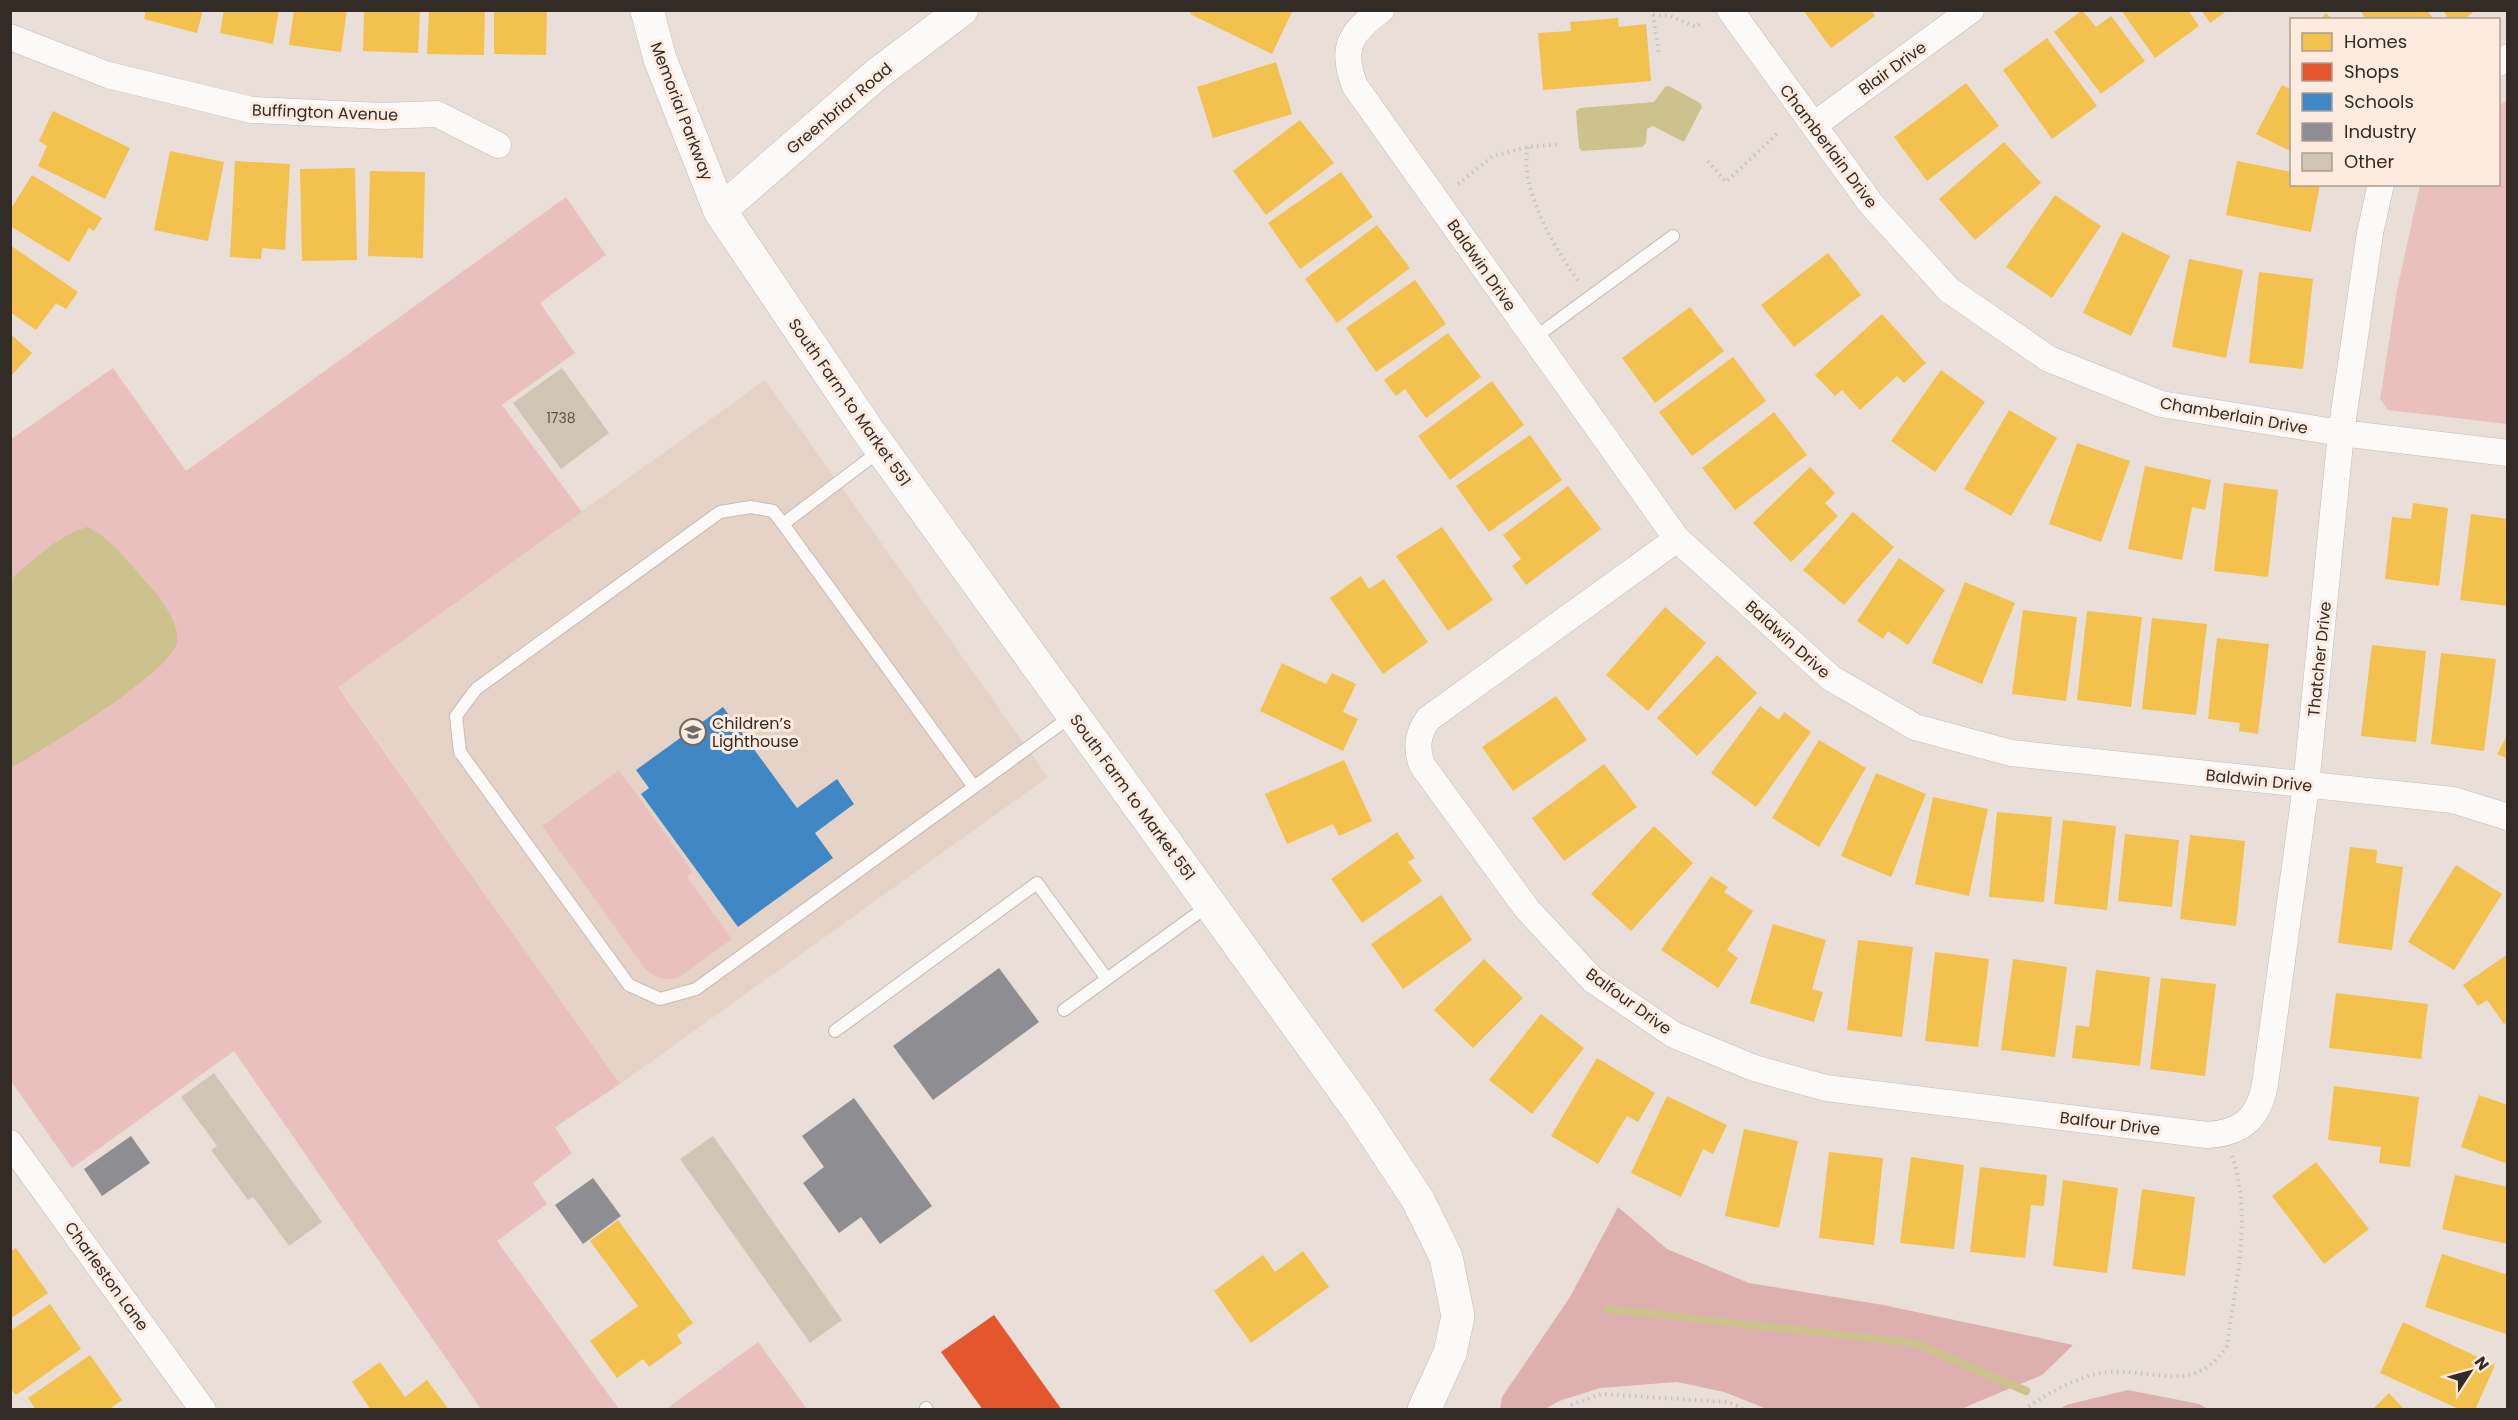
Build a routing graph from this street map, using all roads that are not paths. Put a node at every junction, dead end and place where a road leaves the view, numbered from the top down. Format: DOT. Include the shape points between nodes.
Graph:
graph roads {
  1 [pos="647,10"];
  2 [pos="962,10"];
  3 [pos="1381,10"];
  4 [pos="1730,10"];
  5 [pos="1971,10"];
  6 [pos="13,45"];
  7 [pos="1814,125"];
  8 [pos="498,145"];
  9 [pos="2381,186"];
  10 [pos="720,211"];
  11 [pos="1673,236"];
  12 [pos="1534,338"];
  13 [pos="2341,433"];
  14 [pos="882,449"];
  15 [pos="2508,453"];
  16 [pos="783,524"];
  17 [pos="1677,539"];
  18 [pos="1073,715"];
  19 [pos="2306,786"];
  20 [pos="974,787"];
  21 [pos="2508,817"];
  22 [pos="1210,904"];
  23 [pos="1107,979"];
  24 [pos="1064,1010"];
  25 [pos="835,1031"];
  26 [pos="2233,1130"];
  27 [pos="10,1143"];
  28 [pos="203,1410"];
  29 [pos="1424,1410"];
  1 -- 10 [label="main road, Memorial Parkway" via="660,59"];
  2 -- 10 [label="street, Greenbriar Road" via="877,74"];
  3 -- 12 [label="street, Baldwin Drive" via="1359,27 1351,41 1349,72 1355,86"];
  4 -- 7 [label="street, Chamberlain Drive"];
  5 -- 7 [label="street, Blair Drive"];
  6 -- 8 [label="street, Buffington Avenue" via="108,75 252,110 382,116 437,114"];
  7 -- 13 [label="street, Chamberlain Drive" via="1871,204 1949,290 2049,359 2161,404"];
  9 -- 13 [label="street, Thatcher Drive"];
  10 -- 14 [label="main road, South Farm to Market 551"];
  11 -- 12 [label="lane"];
  12 -- 17 [label="street, Baldwin Drive"];
  13 -- 15 [label="street, Chamberlain Drive"];
  13 -- 19 [label="street, Thatcher Drive"];
  14 -- 16 [label="lane"];
  14 -- 18 [label="main road, South Farm to Market 551"];
  16 -- 20 [label="lane"];
  16 -- 20 [label="lane" via="772,511 750,507 720,512 476,689 456,716 460,752 474,772 629,985 660,999 696,989"];
  17 -- 19 [label="street, Baldwin Drive" via="1831,678 1915,727 2011,753"];
  17 -- 26 [label="street, Balfour Drive" via="1437,712 1421,730 1418,754 1422,765 1527,909 1593,980 1674,1035 1754,1068 1826,1088 2207,1135"];
  18 -- 20 [label="lane"];
  18 -- 22 [label="main road, South Farm to Market 551"];
  19 -- 21 [label="street, Baldwin Drive" via="2453,800"];
  19 -- 26 [label="street, Thatcher Drive" via="2262,1101 2253,1115"];
  22 -- 23 [label="lane"];
  22 -- 29 [label="main road, South Farm to Market 551" via="1366,1122 1418,1200 1446,1257 1458,1316 1450,1353"];
  23 -- 24 [label="lane"];
  23 -- 25 [label="lane" via="1037,883"];
  27 -- 28 [label="street, Charleston Lane"];
}
